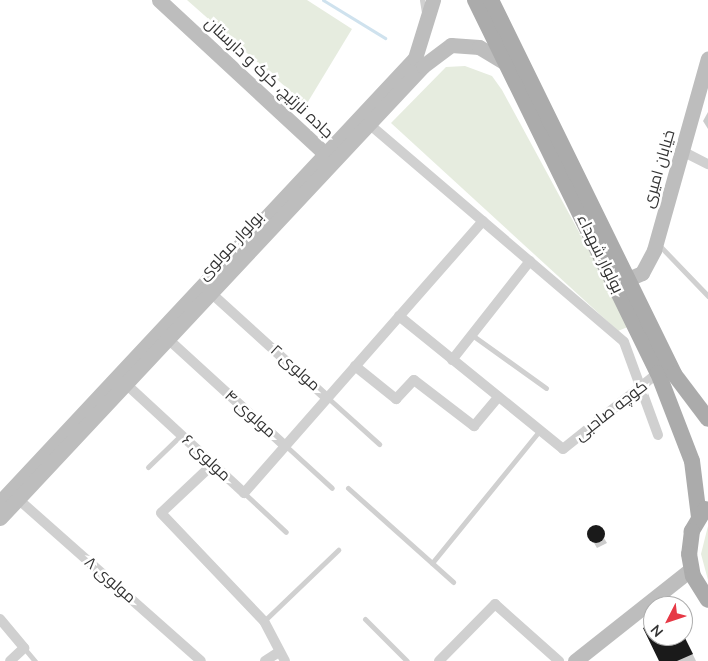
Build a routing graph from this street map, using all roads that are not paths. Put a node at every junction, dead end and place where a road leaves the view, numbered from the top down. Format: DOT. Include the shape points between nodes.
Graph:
graph roads {
  1 [pos="158,0"];
  2 [pos="422,0"];
  3 [pos="433,0"];
  4 [pos="475,0"];
  5 [pos="491,0"];
  6 [pos="427,26"];
  7 [pos="708,58"];
  8 [pos="419,62"];
  9 [pos="506,63"];
  10 [pos="706,76"];
  11 [pos="369,124"];
  12 [pos="682,151"];
  13 [pos="330,158"];
  14 [pos="708,164"];
  15 [pos="565,168"];
  16 [pos="483,221"];
  17 [pos="657,243"];
  18 [pos="530,261"];
  19 [pos="628,279"];
  20 [pos="211,292"];
  21 [pos="708,296"];
  22 [pos="399,316"];
  23 [pos="638,331"];
  24 [pos="472,335"];
  25 [pos="168,339"];
  26 [pos="624,342"];
  27 [pos="452,360"];
  28 [pos="355,366"];
  29 [pos="658,373"];
  30 [pos="126,384"];
  31 [pos="640,387"];
  32 [pos="546,388"];
  33 [pos="498,397"];
  34 [pos="328,398"];
  35 [pos="708,419"];
  36 [pos="540,430"];
  37 [pos="181,435"];
  38 [pos="658,435"];
  39 [pos="68,438"];
  40 [pos="379,444"];
  41 [pos="285,446"];
  42 [pos="213,464"];
  43 [pos="148,467"];
  44 [pos="332,488"];
  45 [pos="348,488"];
  46 [pos="244,493"];
  47 [pos="18,499"];
  48 [pos="0,502"];
  49 [pos="703,511"];
  50 [pos="0,518"];
  51 [pos="286,532"];
  52 [pos="338,550"];
  53 [pos="432,563"];
  54 [pos="691,569"];
  55 [pos="452,582"];
  56 [pos="708,600"];
  57 [pos="0,619"];
  58 [pos="365,619"];
  59 [pos="264,621"];
  60 [pos="24,648"];
  61 [pos="282,656"];
  62 [pos="10,661"];
  63 [pos="35,661"];
  64 [pos="201,661"];
  65 [pos="265,661"];
  66 [pos="407,661"];
  67 [pos="439,661"];
  68 [pos="559,661"];
  69 [pos="575,661"];
  1 -- 13 [label="street, جاده نارتیچ، کرک و دارستان"];
  2 -- 6 [label="lane"];
  3 -- 6 [label="street, بولوار مولوی"];
  4 -- 9 [label="main road, بولوار شهداء"];
  5 -- 15 [label="main road, بولوار شهداء"];
  6 -- 8 [label="street, بولوار مولوی"];
  7 -- 10 [label="street, خیابان امیری"];
  8 -- 9 [label="street, بولوار مولوی" via="451,45 479,48"];
  8 -- 11 [label="street, بولوار مولوی"];
  8 -- 13 [label="street, بولوار مولوی"];
  9 -- 15 [label="main road, بولوار شهداء"];
  10 -- 12 [label="street, خیابان امیری"];
  11 -- 13 [label="street, بولوار مولوی"];
  11 -- 16 [label="street"];
  12 -- 14 [label="street"];
  12 -- 17 [label="street, خیابان امیری"];
  13 -- 20 [label="street, بولوار مولوی"];
  13 -- 39 [label="street, بولوار مولوی"];
  15 -- 19 [label="main road, بولوار شهداء"];
  15 -- 23 [label="main road, بولوار شهداء"];
  16 -- 18 [label="street"];
  16 -- 22 [label="street"];
  17 -- 19 [label="street, خیابان امیری" via="642,273"];
  17 -- 21 [label="lane"];
  18 -- 24 [label="street"];
  18 -- 26 [label="street"];
  19 -- 35 [label="main road, بولوار شهداء" via="674,374"];
  20 -- 25 [label="street, بولوار مولوی"];
  20 -- 34 [label="street, مولوی ۲"];
  22 -- 27 [label="street"];
  22 -- 28 [label="street"];
  23 -- 26 [label="street"];
  23 -- 29 [label="main road, بولوار شهداء"];
  24 -- 27 [label="street"];
  24 -- 32 [label="lane"];
  25 -- 30 [label="street, بولوار مولوی"];
  25 -- 41 [label="street, مولوی ۴"];
  26 -- 31 [label="street"];
  27 -- 33 [label="street"];
  28 -- 33 [label="street" via="396,399 414,380 474,426"];
  28 -- 34 [label="street"];
  29 -- 31 [label="street, کوچه صاحبی"];
  29 -- 49 [label="main road, بولوار شهداء" via="692,461"];
  30 -- 37 [label="street, مولوی ۶"];
  30 -- 39 [label="street, بولوار مولوی"];
  31 -- 36 [label="street, کوچه صاحبی" via="563,448"];
  31 -- 38 [label="street"];
  33 -- 36 [label="street"];
  34 -- 40 [label="lane, مولوی ۲"];
  34 -- 41 [label="street"];
  36 -- 53 [label="lane"];
  37 -- 42 [label="street, مولوی ۶"];
  37 -- 43 [label="lane"];
  39 -- 47 [label="street, بولوار مولوی"];
  39 -- 48 [label="street, بولوار مولوی"];
  41 -- 44 [label="lane, مولوی ۴"];
  41 -- 46 [label="street"];
  42 -- 46 [label="street, مولوی ۶"];
  42 -- 59 [label="street" via="162,513"];
  45 -- 53 [label="lane"];
  46 -- 51 [label="lane, مولوی ۶"];
  47 -- 50 [label="street, بولوار مولوی"];
  47 -- 64 [label="street, مولوی ۸"];
  49 -- 54 [label="main road" via="690,538"];
  52 -- 59 [label="lane"];
  53 -- 55 [label="lane"];
  54 -- 56 [label="main road"];
  54 -- 69 [label="street"];
  57 -- 60 [label="street"];
  58 -- 66 [label="lane"];
  59 -- 61 [label="street"];
  60 -- 62 [label="street"];
  60 -- 63 [label="lane"];
  61 -- 65 [label="street"];
  67 -- 68 [label="street" via="495,604"];
}
